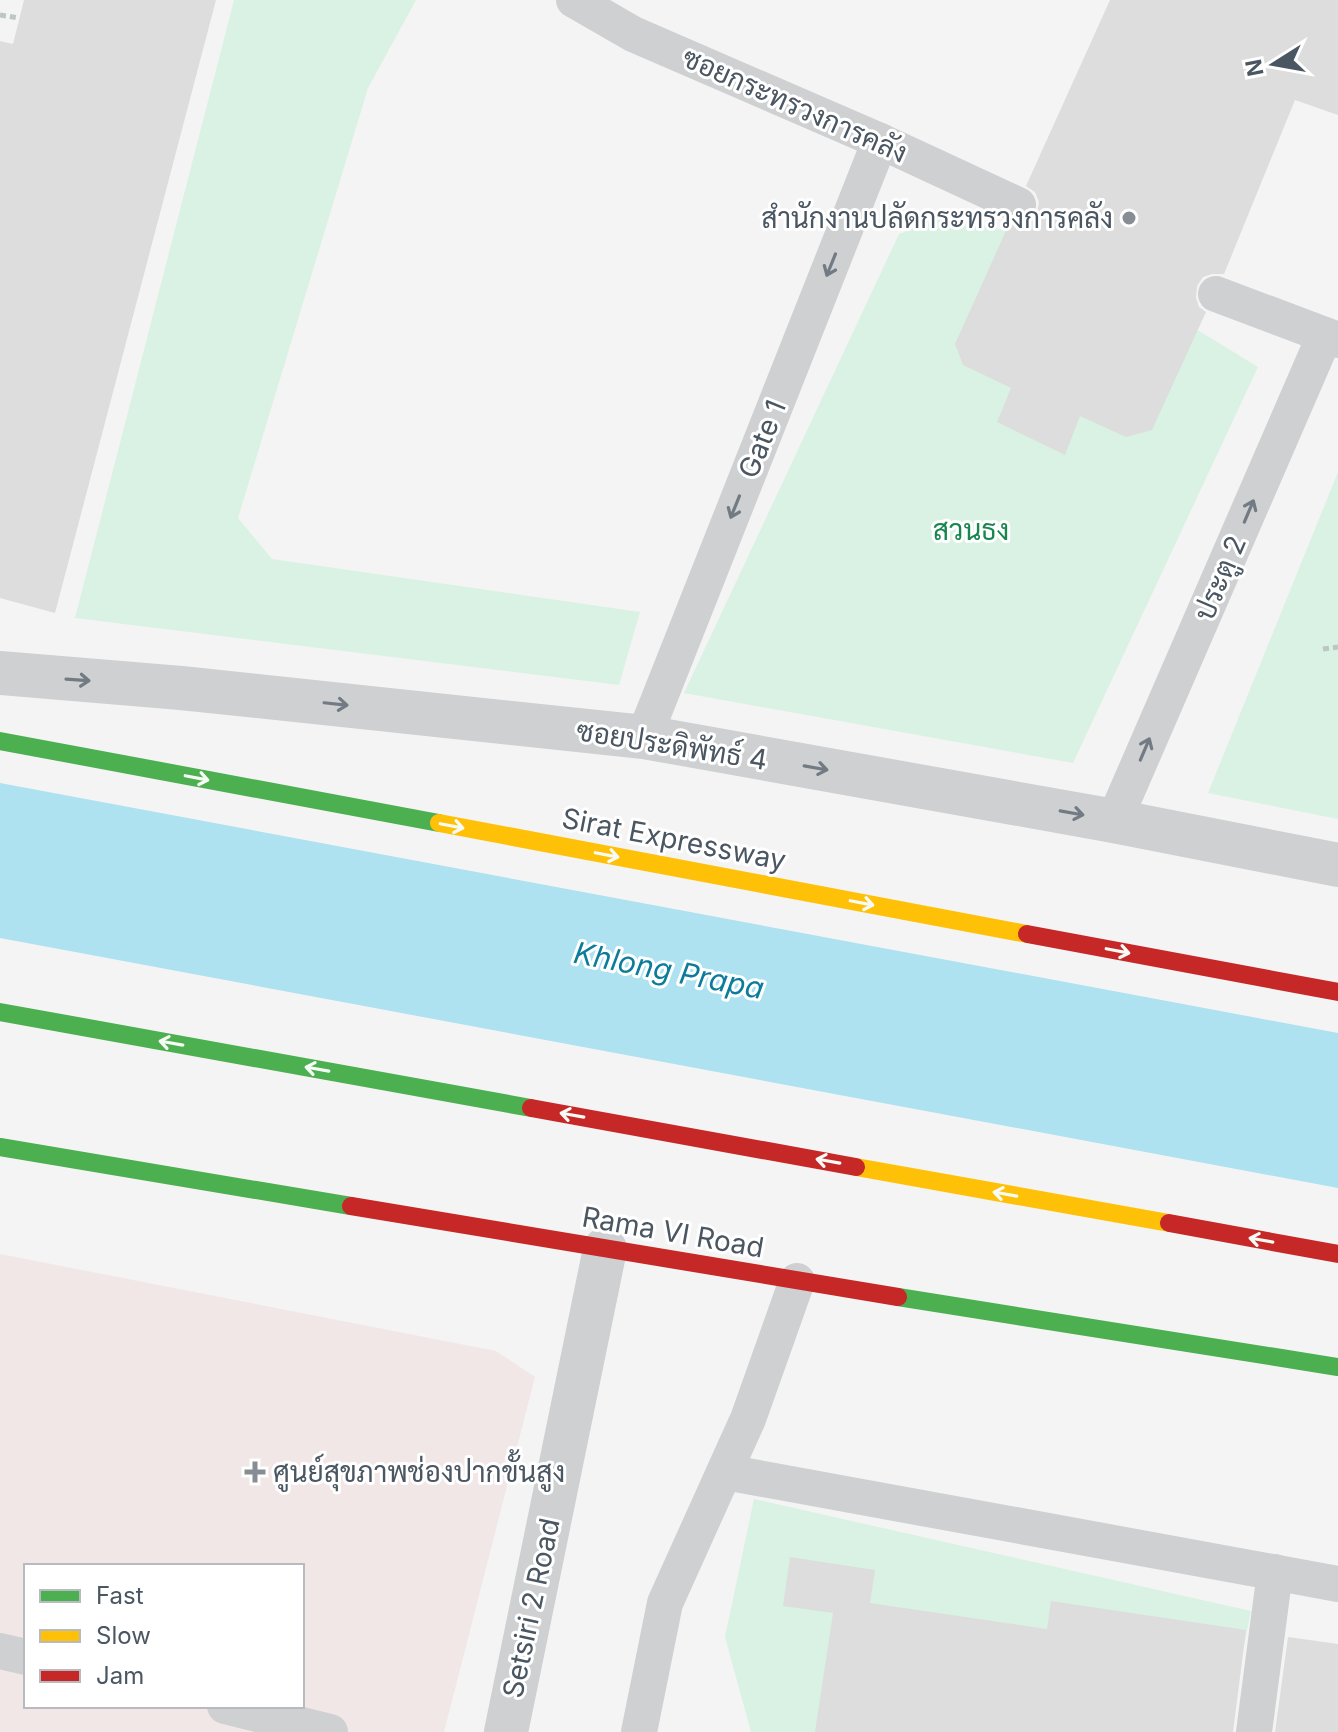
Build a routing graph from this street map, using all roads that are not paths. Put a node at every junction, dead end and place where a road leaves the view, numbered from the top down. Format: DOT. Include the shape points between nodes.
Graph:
graph roads {
  1 [pos="574,0"];
  2 [pos="880,141"];
  3 [pos="1018,205"];
  4 [pos="1216,294"];
  5 [pos="1332,338"];
  6 [pos="0,673"];
  7 [pos="644,737"];
  8 [pos="0,741"];
  9 [pos="1114,821"];
  10 [pos="1338,865"];
  11 [pos="1338,984"];
  12 [pos="1296,985"];
  13 [pos="1338,992"];
  14 [pos="0,1012"];
  15 [pos="0,1147"];
  16 [pos="605,1249"];
  17 [pos="1338,1254"];
  18 [pos="797,1281"];
  19 [pos="1338,1367"];
  20 [pos="725,1472"];
  21 [pos="1275,1572"];
  22 [pos="1338,1584"];
  23 [pos="0,1651"];
  24 [pos="24,1657"];
  25 [pos="233,1708"];
  26 [pos="330,1732"];
  27 [pos="506,1732"];
  28 [pos="639,1732"];
  29 [pos="1254,1732"];
  1 -- 2 [label="lane, ซอยกระทรวงการคลัง" via="633,34"];
  2 -- 3 [label="lane, ซอยกระทรวงการคลัง"];
  2 -- 7 [label="lane, Gate 1, one-way"];
  4 -- 5 [label="lane"];
  9 -- 5 [label="lane, ประตู 2, one-way"];
  6 -- 7 [label="street, ซอยประดิพัทธ์ 4, one-way"];
  7 -- 9 [label="street, ซอยประดิพัทธ์ 4, one-way"];
  8 -- 12 [label="main road, Sirat Expressway, one-way"];
  9 -- 10 [label="street, ซอยประดิพัทธ์ 4"];
  11 -- 12 [label="main road"];
  12 -- 13 [label="main road, Sirat Expressway"];
  17 -- 14 [label="main road, one-way"];
  15 -- 16 [label="main road, Rama VI Road"];
  16 -- 18 [label="main road, Rama VI Road"];
  16 -- 27 [label="street, Setsiri 2 Road"];
  18 -- 19 [label="main road, Rama VI Road"];
  18 -- 20 [label="lane"];
  20 -- 21 [label="lane"];
  20 -- 28 [label="lane" via="665,1603"];
  21 -- 22 [label="lane"];
  21 -- 29 [label="lane"];
  23 -- 24 [label="lane"];
  25 -- 26 [label="lane"];
}
